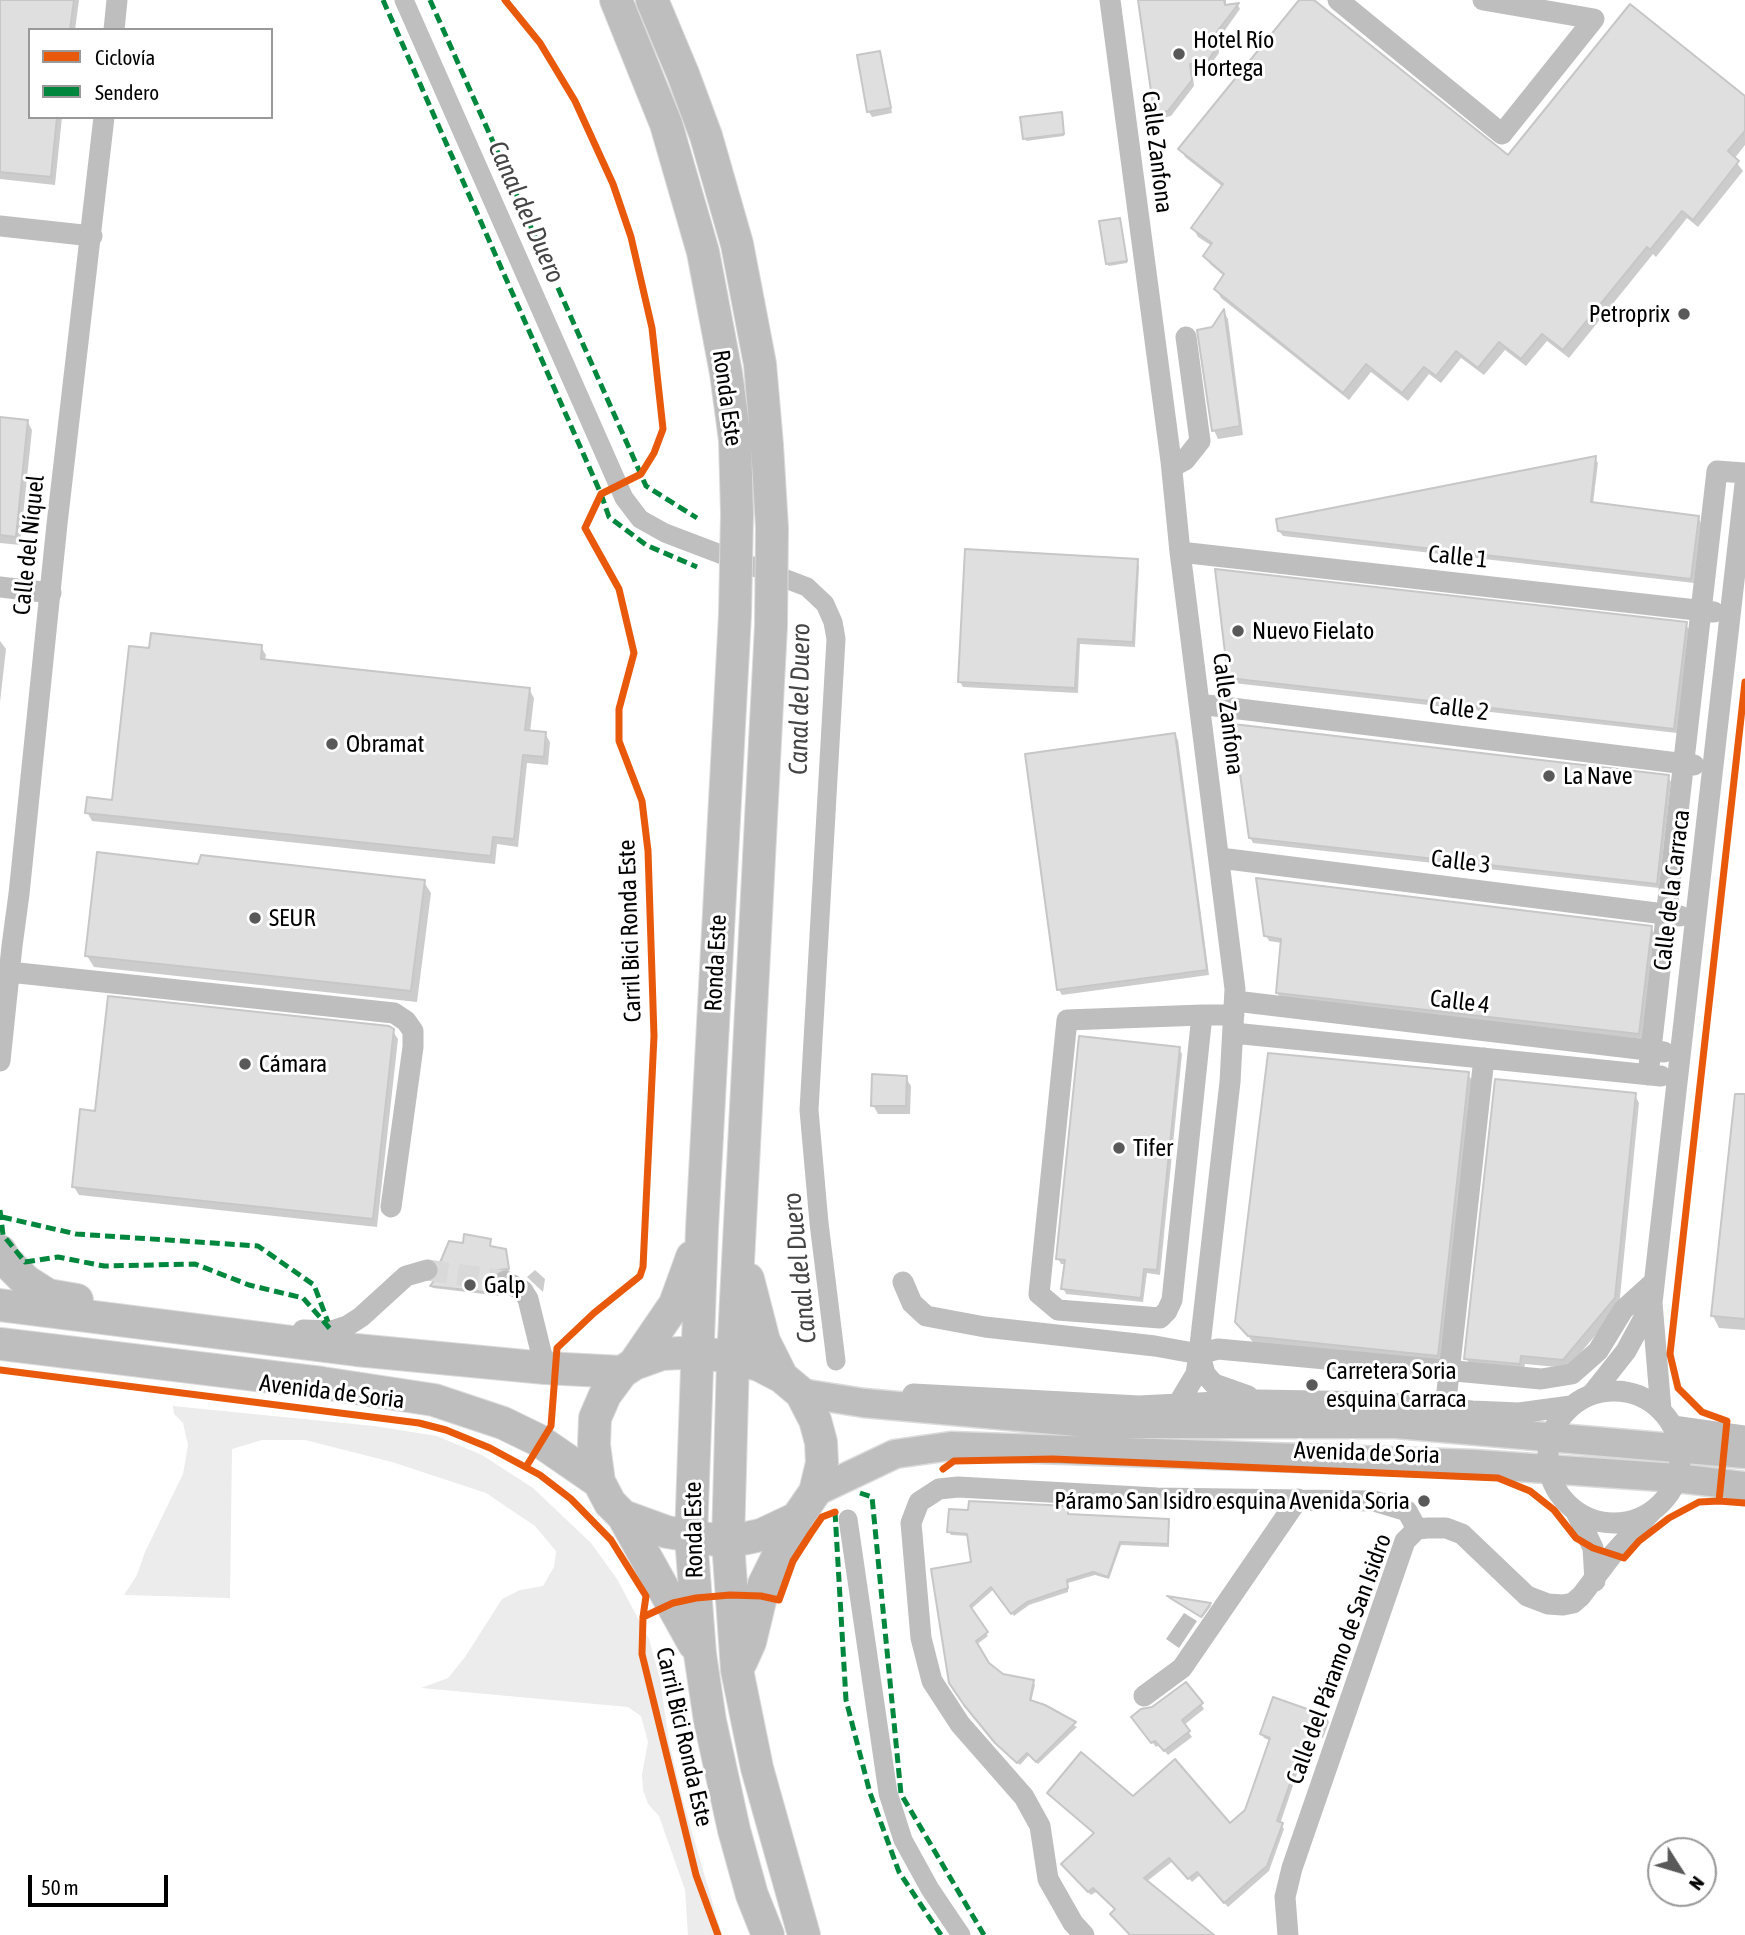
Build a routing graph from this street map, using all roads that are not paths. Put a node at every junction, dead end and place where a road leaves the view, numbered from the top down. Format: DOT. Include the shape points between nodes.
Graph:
graph roads {
  1 [pos="117,0"];
  2 [pos="616,0"];
  3 [pos="652,0"];
  4 [pos="1110,0"];
  5 [pos="1338,0"];
  6 [pos="1483,0"];
  7 [pos="114,28"];
  8 [pos="104,119"];
  9 [pos="0,226"];
  10 [pos="92,236"];
  11 [pos="1186,337"];
  12 [pos="1172,467"];
  13 [pos="1745,473"];
  14 [pos="1745,484"];
  15 [pos="1180,552"];
  16 [pos="0,587"];
  17 [pos="51,593"];
  18 [pos="1701,611"];
  19 [pos="1730,614"];
  20 [pos="1199,704"];
  21 [pos="1683,763"];
  22 [pos="1713,767"];
  23 [pos="1220,858"];
  24 [pos="1667,914"];
  25 [pos="1696,918"];
  26 [pos="6,945"];
  27 [pos="9,972"];
  28 [pos="1202,1015"];
  29 [pos="1234,1016"];
  30 [pos="1651,1051"];
  31 [pos="1680,1054"];
  32 [pos="1484,1058"];
  33 [pos="0,1061"];
  34 [pos="1648,1075"];
  35 [pos="1677,1077"];
  36 [pos="391,1207"];
  37 [pos="702,1229"];
  38 [pos="739,1243"];
  39 [pos="0,1251"];
  40 [pos="1176,1256"];
  41 [pos="1210,1261"];
  42 [pos="428,1270"];
  43 [pos="505,1281"];
  44 [pos="903,1282"];
  45 [pos="1653,1292"];
  46 [pos="0,1305"];
  47 [pos="239,1334"];
  48 [pos="0,1344"];
  49 [pos="699,1352"];
  50 [pos="1199,1354"];
  51 [pos="0,1358"];
  52 [pos="733,1358"];
  53 [pos="545,1368"];
  54 [pos="628,1368"];
  55 [pos="1449,1372"];
  56 [pos="791,1385"];
  57 [pos="1592,1394"];
  58 [pos="1257,1400"];
  59 [pos="864,1403"];
  60 [pos="1178,1404"];
  61 [pos="1571,1406"];
  62 [pos="1445,1409"];
  63 [pos="1671,1428"];
  64 [pos="1745,1436"];
  65 [pos="1550,1437"];
  66 [pos="1745,1454"];
  67 [pos="1548,1469"];
  68 [pos="1677,1478"];
  69 [pos="1745,1486"];
  70 [pos="815,1492"];
  71 [pos="1298,1499"];
  72 [pos="611,1500"];
  73 [pos="1652,1511"];
  74 [pos="1576,1512"];
  75 [pos="797,1518"];
  76 [pos="1417,1529"];
  77 [pos="691,1537"];
  78 [pos="728,1542"];
  79 [pos="1595,1581"];
  80 [pos="700,1654"];
  81 [pos="737,1670"];
  82 [pos="1144,1696"];
  83 [pos="768,1935"];
  84 [pos="804,1935"];
  85 [pos="1084,1935"];
  86 [pos="1288,1935"];
  1 -- 7 [label="street"];
  2 -- 37 [label="highway, Ronda Este" via="666,124 703,252 735,440 735,614"];
  3 -- 38 [label="highway, Ronda Este" via="706,136 737,244 760,364 772,528 771,626"];
  4 -- 12 [label="street, Calle Zanfona"];
  5 -- 6 [label="street" via="1502,134 1594,19"];
  8 -- 10 [label="street, Calle del Níquel"];
  9 -- 10 [label="street"];
  10 -- 17 [label="street, Calle del Níquel"];
  11 -- 12 [label="street" via="1200,441 1185,460"];
  12 -- 15 [label="street, Calle Zanfona"];
  13 -- 18 [label="street" via="1717,471"];
  14 -- 19 [label="street, Calle de la Carraca"];
  15 -- 18 [label="street, Calle 1"];
  15 -- 20 [label="street, Calle Zanfona"];
  16 -- 17 [label="street"];
  17 -- 26 [label="street, Calle del Níquel" via="19,894"];
  18 -- 19 [label="street, Calle 1"];
  18 -- 21 [label="street"];
  19 -- 22 [label="street, Calle de la Carraca"];
  20 -- 21 [label="street, Calle 2"];
  20 -- 23 [label="street, Calle Zanfona"];
  21 -- 22 [label="street, Calle 2"];
  21 -- 24 [label="street"];
  22 -- 25 [label="street, Calle de la Carraca"];
  23 -- 24 [label="street, Calle 3"];
  23 -- 29 [label="street, Calle Zanfona"];
  24 -- 25 [label="street, Calle 3"];
  24 -- 30 [label="street"];
  25 -- 31 [label="street, Calle de la Carraca"];
  26 -- 27 [label="street, Calle del Níquel"];
  27 -- 33 [label="street, Calle del Níquel"];
  27 -- 36 [label="street" via="394,1013 413,1031 413,1047"];
  28 -- 29 [label="street"];
  28 -- 40 [label="street"];
  28 -- 40 [label="street" via="1068,1020 1040,1294 1058,1310 1160,1318 1172,1300"];
  29 -- 30 [label="street, Calle 4"];
  29 -- 32 [label="street"];
  29 -- 41 [label="street, Calle Zanfona"];
  30 -- 31 [label="street, Calle 4"];
  30 -- 34 [label="street"];
  31 -- 35 [label="street, Calle de la Carraca"];
  32 -- 34 [label="street"];
  32 -- 55 [label="street"];
  34 -- 35 [label="street"];
  35 -- 45 [label="street, Calle de la Carraca"];
  37 -- 49 [label="highway, Ronda Este"];
  37 -- 54 [label="highway" via="675,1304"];
  38 -- 52 [label="highway, Ronda Este"];
  38 -- 56 [label="highway" via="759,1325"];
  39 -- 47 [label="highway" via="26,1281 48,1295"];
  40 -- 41 [label="street"];
  41 -- 50 [label="street, Calle Zanfona"];
  42 -- 47 [label="street" via="405,1276 361,1317 332,1331"];
  43 -- 53 [label="street" via="528,1299"];
  44 -- 50 [label="street" via="912,1303 926,1316"];
  45 -- 55 [label="street" via="1623,1310 1598,1351 1572,1374 1541,1379"];
  45 -- 57 [label="street, Calle de la Carraca" via="1626,1350"];
  45 -- 63 [label="street, Calle de la Carraca"];
  46 -- 47 [label="highway, Avenida de Soria"];
  47 -- 53 [label="highway, Avenida de Soria"];
  48 -- 72 [label="highway, Avenida de Soria" via="434,1400 538,1440"];
  49 -- 52 [label="highway"];
  49 -- 54 [label="highway" via="662,1354"];
  49 -- 77 [label="highway, Ronda Este"];
  50 -- 55 [label="street" via="1218,1349"];
  50 -- 58 [label="street" via="1205,1374 1214,1384"];
  50 -- 60 [label="street, Calle Zanfona" via="1196,1374"];
  51 -- 72 [label="street, Avenida de Soria" via="433,1413 531,1451"];
  52 -- 56 [label="highway" via="759,1365"];
  52 -- 78 [label="highway, Ronda Este"];
  53 -- 54 [label="highway, Avenida de Soria"];
  54 -- 72 [label="highway" via="605,1395 595,1418 594,1445"];
  55 -- 62 [label="street"];
  56 -- 59 [label="main road, Avenida de Soria"];
  56 -- 70 [label="highway" via="816,1420 821,1441 822,1464"];
  57 -- 61 [label="street"];
  57 -- 63 [label="street" via="1627,1392 1644,1398"];
  58 -- 60 [label="street, Avenida de Soria"];
  58 -- 62 [label="street, Avenida de Soria" via="1380,1402"];
  59 -- 60 [label="street, Avenida de Soria" via="900,1394"];
  59 -- 65 [label="main road, Avenida de Soria" via="1099,1424 1396,1424"];
  61 -- 62 [label="street, Avenida de Soria" via="1519,1413"];
  61 -- 65 [label="street"];
  63 -- 64 [label="street, Avenida de Soria"];
  63 -- 65 [label="main road, Avenida de Soria"];
  63 -- 66 [label="main road, Avenida de Soria"];
  63 -- 68 [label="street, Calle de la Carraca" via="1680,1463"];
  65 -- 67 [label="street"];
  67 -- 68 [label="main road, Avenida de Soria"];
  67 -- 70 [label="main road, Avenida de Soria" via="951,1446 895,1454"];
  67 -- 74 [label="street" via="1564,1501"];
  68 -- 69 [label="main road, Avenida de Soria"];
  68 -- 73 [label="street, Calle del Páramo de San Isidro" via="1665,1500"];
  70 -- 75 [label="highway"];
  71 -- 76 [label="street" via="1374,1501 1407,1511"];
  71 -- 82 [label="street" via="1182,1668"];
  71 -- 85 [label="street" via="1157,1498 958,1487 939,1489 919,1502 911,1523 921,1638 932,1681 960,1724 1024,1797 1040,1826 1048,1879"];
  72 -- 77 [label="highway" via="667,1532"];
  72 -- 80 [label="highway"];
  73 -- 74 [label="street" via="1619,1523 1595,1521"];
  73 -- 79 [label="street, Calle del Páramo de San Isidro"];
  74 -- 79 [label="street" via="1593,1548"];
  75 -- 78 [label="highway" via="761,1535"];
  75 -- 81 [label="highway" via="764,1584 750,1642"];
  76 -- 79 [label="street, Calle del Páramo de San Isidro" via="1446,1528 1462,1534 1527,1596 1548,1604 1573,1603"];
  76 -- 86 [label="street, Calle del Páramo de San Isidro" via="1405,1541 1292,1868 1285,1897"];
  77 -- 78 [label="highway"];
  77 -- 80 [label="highway, Ronda Este"];
  78 -- 81 [label="highway, Ronda Este"];
  80 -- 83 [label="highway, Ronda Este" via="734,1830"];
  81 -- 84 [label="highway, Ronda Este" via="757,1768"];
}
